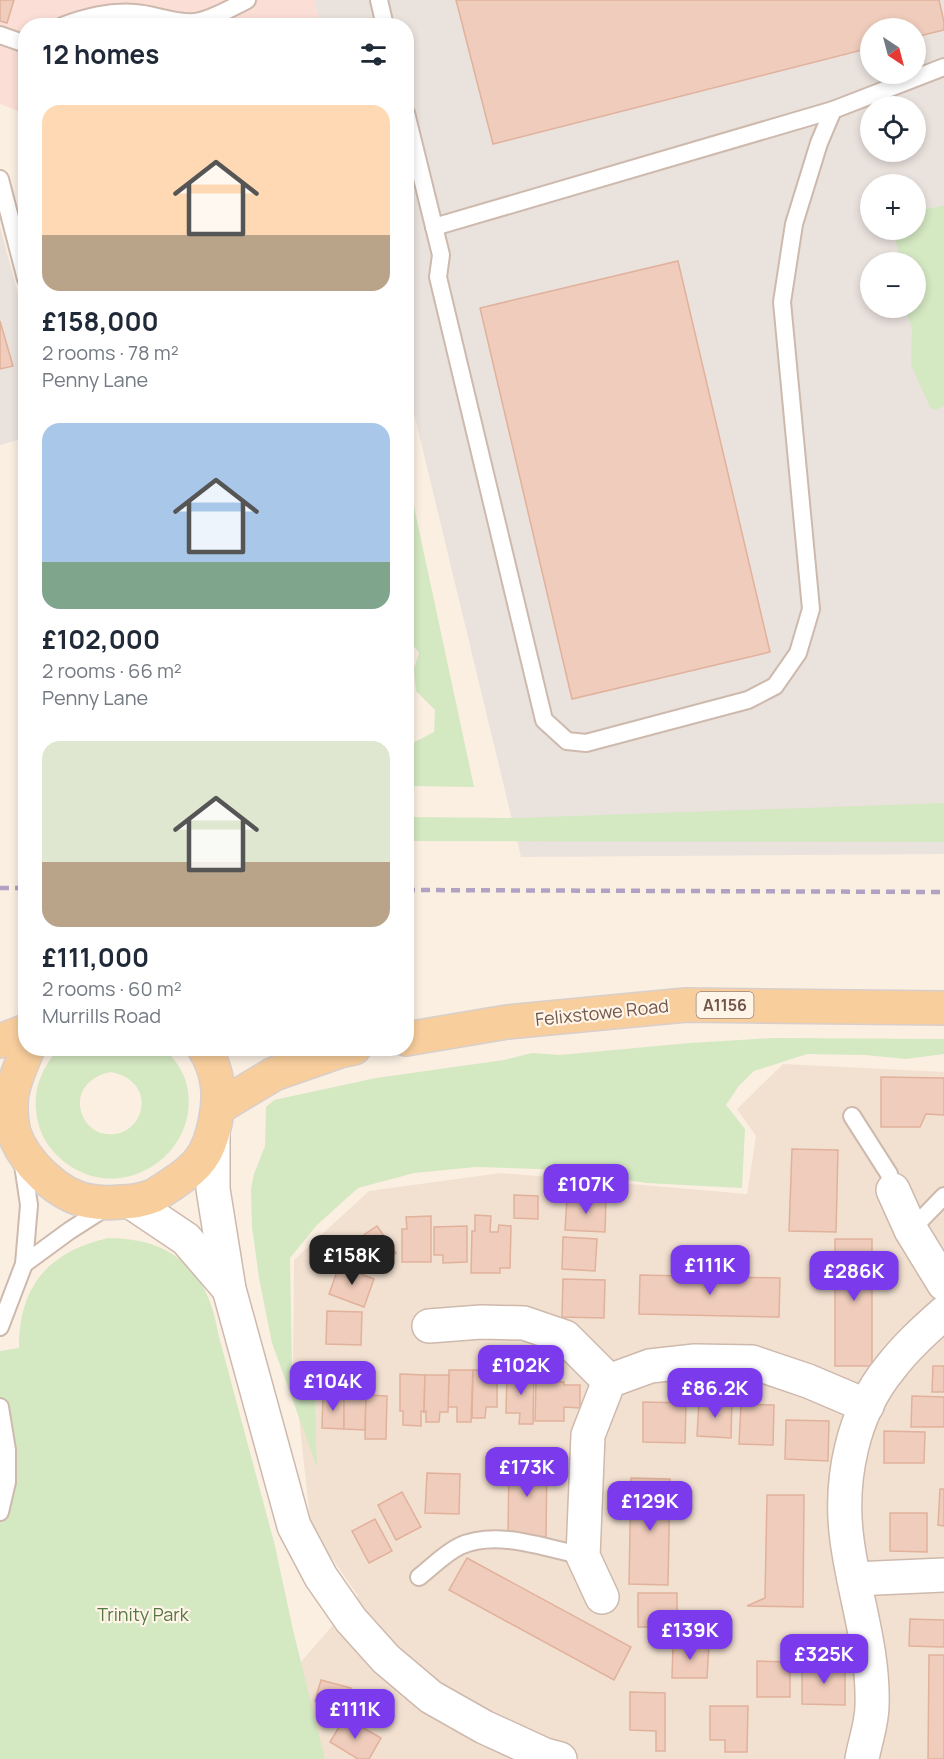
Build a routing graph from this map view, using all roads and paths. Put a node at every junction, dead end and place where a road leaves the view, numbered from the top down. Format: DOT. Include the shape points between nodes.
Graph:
graph roads {
  1 [pos="247,0"];
  2 [pos="379,0"];
  3 [pos="84,18"];
  4 [pos="160,18"];
  5 [pos="207,18"];
  6 [pos="383,18"];
  7 [pos="0,35"];
  8 [pos="18,41"];
  9 [pos="944,67"];
  10 [pos="833,110"];
  11 [pos="414,145"];
  12 [pos="0,179"];
  13 [pos="434,227"];
  14 [pos="18,248"];
  15 [pos="944,1008"];
  16 [pos="18,1034"];
  17 [pos="414,1039"];
  18 [pos="0,1041"];
  19 [pos="25,1056"];
  20 [pos="209,1056"];
  21 [pos="321,1056"];
  22 [pos="852,1116"];
  23 [pos="216,1121"];
  24 [pos="12,1134"];
  25 [pos="893,1191"];
  26 [pos="944,1196"];
  27 [pos="122,1202"];
  28 [pos="911,1230"];
  29 [pos="24,1264"];
  30 [pos="944,1284"];
  31 [pos="229,1289"];
  32 [pos="944,1312"];
  33 [pos="429,1326"];
  34 [pos="0,1328"];
  35 [pos="609,1381"];
  36 [pos="867,1406"];
  37 [pos="0,1407"];
  38 [pos="3,1479"];
  39 [pos="0,1512"];
  40 [pos="583,1556"];
  41 [pos="944,1575"];
  42 [pos="419,1577"];
  43 [pos="854,1579"];
  44 [pos="602,1597"];
  45 [pos="560,1759"];
  46 [pos="862,1759"];
  1 -- 5 [label="lane"];
  2 -- 6 [label="lane"];
  3 -- 4 [label="lane" via="136,13"];
  7 -- 8 [label="lane"];
  9 -- 10 [label="lane"];
  10 -- 13 [label="lane"];
  10 -- 13 [label="lane" via="794,224 782,302 811,609 798,653 775,686 748,700 586,743 567,741 544,720 438,277 441,255"];
  11 -- 13 [label="lane"];
  12 -- 14 [label="lane"];
  15 -- 17 [label="main road, Felixstowe Road / A1156" via="686,1005 507,1022"];
  16 -- 18 [label="main road"];
  19 -- 24 [label="main road" via="11,1103"];
  20 -- 23 [label="main road" via="218,1082"];
  21 -- 23 [label="main road" via="274,1074"];
  22 -- 25 [label="lane" via="889,1174"];
  23 -- 27 [label="main road" via="203,1158 188,1174 152,1196"];
  23 -- 31 [label="street" via="213,1189"];
  24 -- 27 [label="main road" via="38,1172 65,1192 88,1202"];
  24 -- 29 [label="lane" via="28,1205"];
  25 -- 28 [label="street"];
  26 -- 28 [label="lane"];
  27 -- 29 [label="lane" via="69,1231"];
  27 -- 31 [label="street" via="186,1239"];
  28 -- 30 [label="street"];
  29 -- 34 [label="lane"];
  31 -- 45 [label="street" via="294,1526 321,1577 351,1620 386,1659 431,1697 484,1727"];
  32 -- 36 [label="street" via="889,1369"];
  33 -- 35 [label="street" via="524,1323 565,1337"];
  35 -- 36 [label="street" via="650,1366 695,1361 752,1362"];
  35 -- 40 [label="street" via="588,1435"];
  36 -- 43 [label="street" via="850,1452 844,1494"];
  37 -- 38 [label="lane" via="7,1450"];
  38 -- 39 [label="lane"];
  40 -- 42 [label="lane" via="500,1539 476,1541 459,1546"];
  40 -- 44 [label="street"];
  41 -- 43 [label="street"];
  43 -- 46 [label="street" via="869,1656 872,1707"];
}
